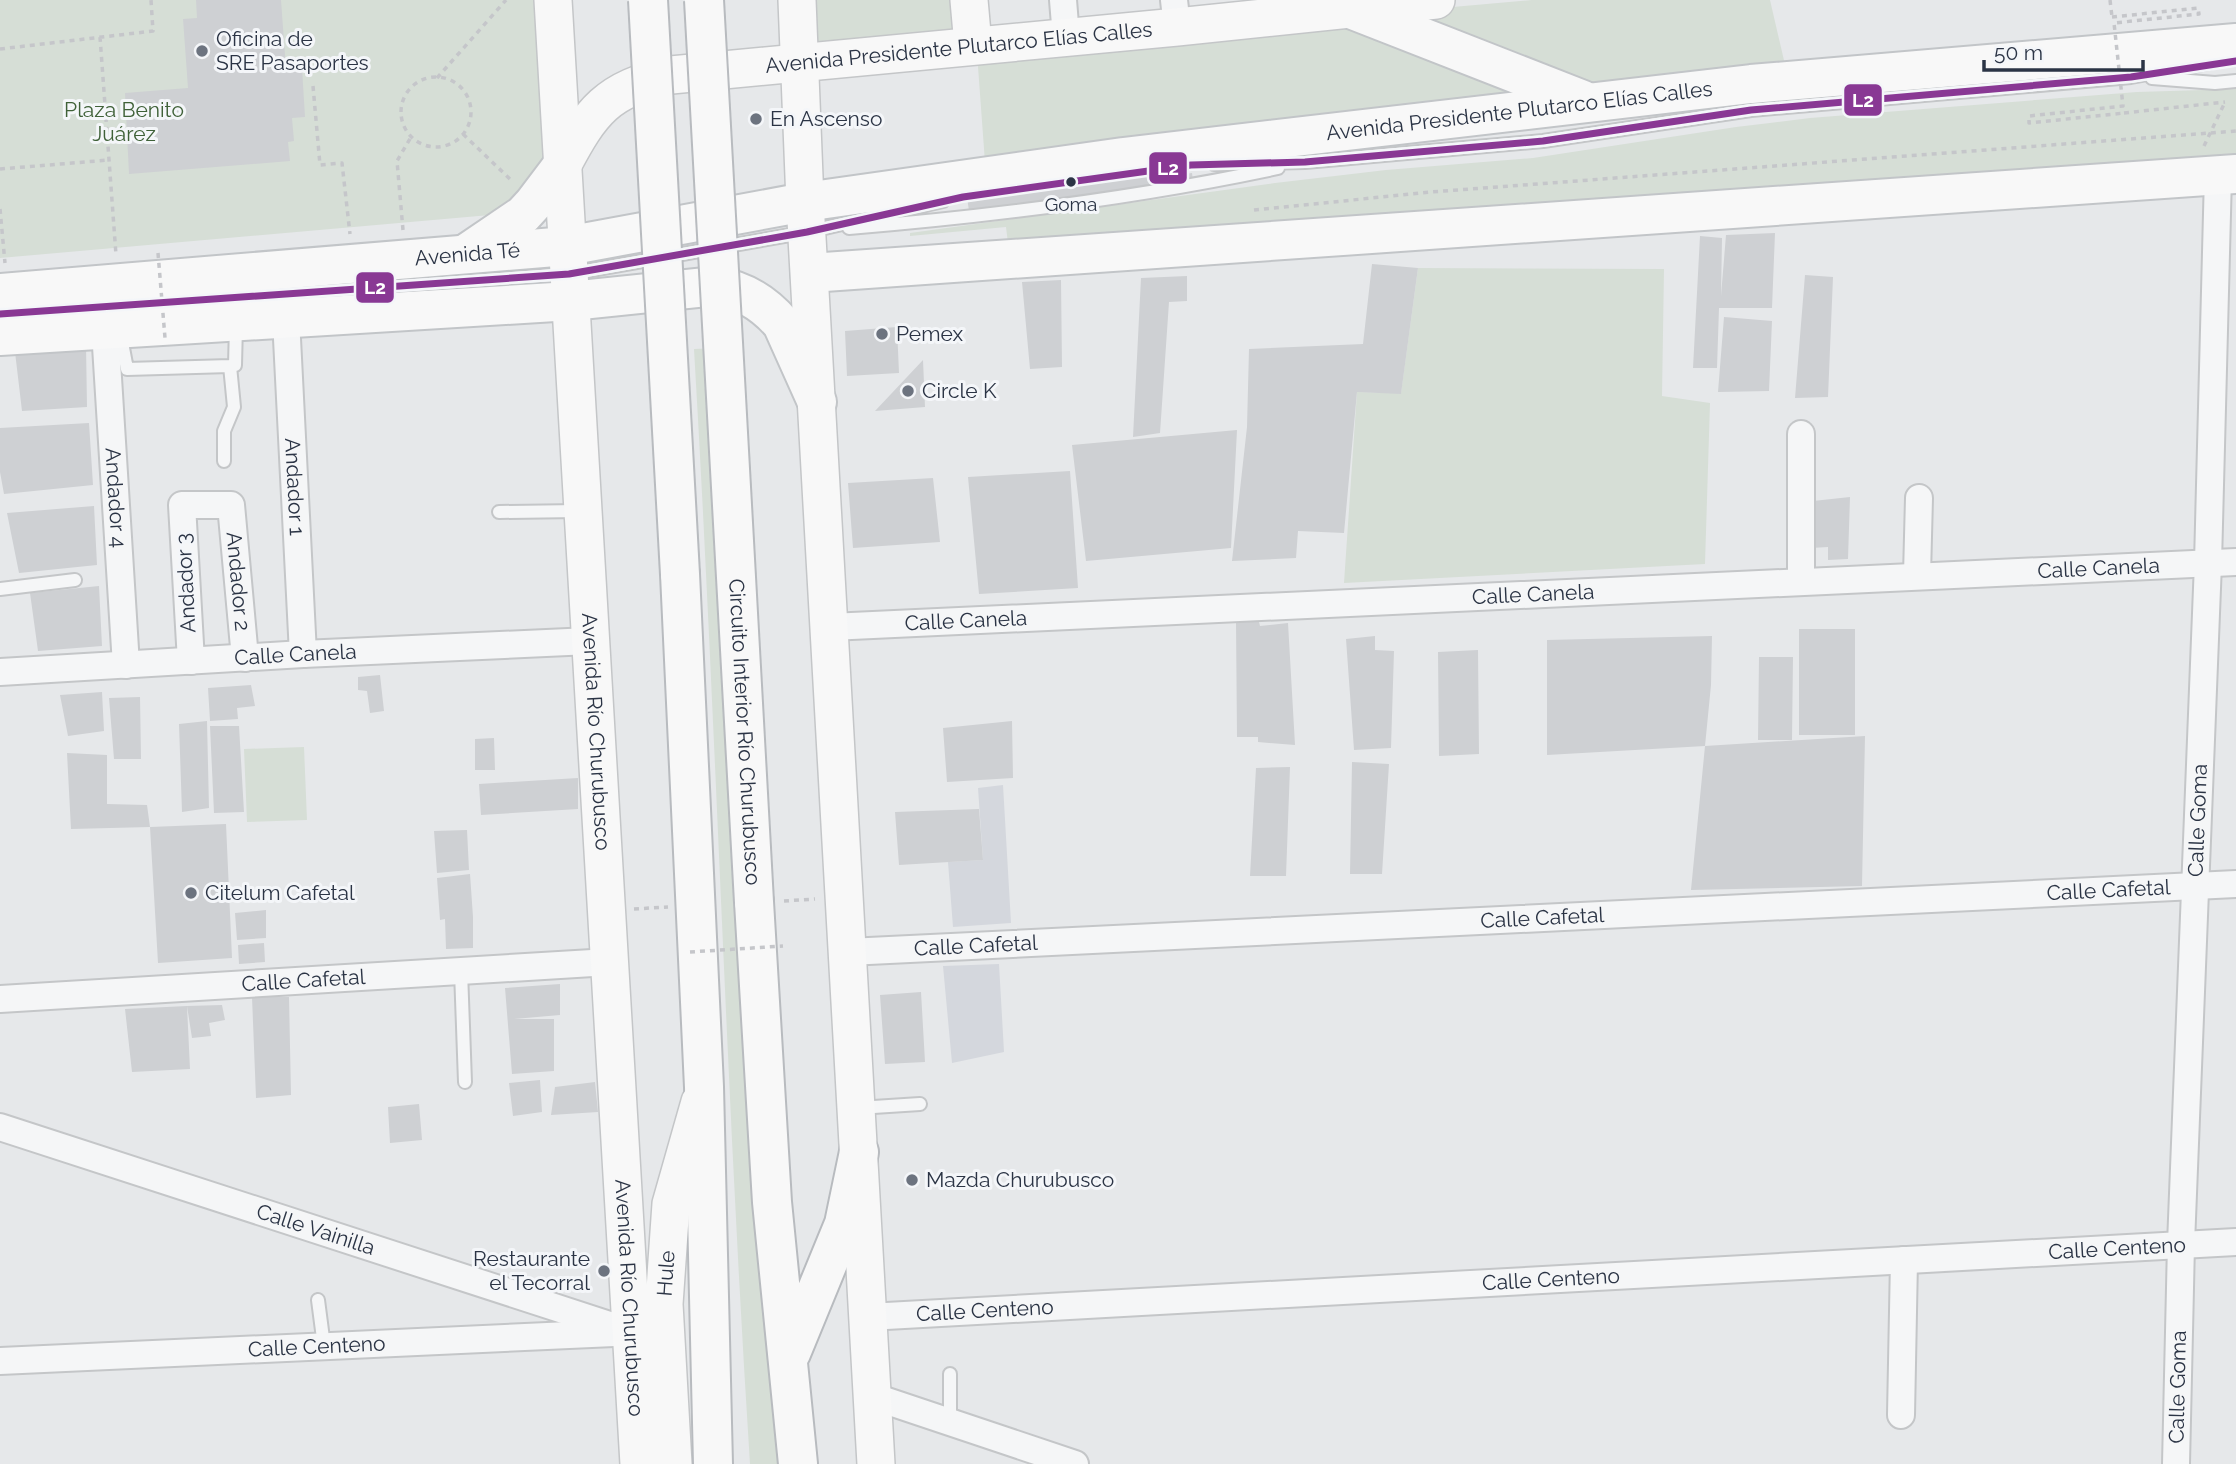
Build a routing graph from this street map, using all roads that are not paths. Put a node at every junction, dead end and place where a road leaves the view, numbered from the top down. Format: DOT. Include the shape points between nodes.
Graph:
graph roads {
  1 [pos="553,0"];
  2 [pos="648,0"];
  3 [pos="704,0"];
  4 [pos="797,0"];
  5 [pos="970,0"];
  6 [pos="1063,0"];
  7 [pos="1418,1"];
  8 [pos="1291,8"];
  9 [pos="1353,9"];
  10 [pos="1175,14"];
  11 [pos="1066,37"];
  12 [pos="2236,43"];
  13 [pos="973,45"];
  14 [pos="800,61"];
  15 [pos="2236,61"];
  16 [pos="2131,77"];
  17 [pos="2236,81"];
  18 [pos="1588,102"];
  19 [pos="1306,162"];
  20 [pos="562,166"];
  21 [pos="2222,175"];
  22 [pos="806,217"];
  23 [pos="465,254"];
  24 [pos="810,273"];
  25 [pos="569,274"];
  26 [pos="3,300"];
  27 [pos="286,319"];
  28 [pos="236,321"];
  29 [pos="112,329"];
  30 [pos="0,336"];
  31 [pos="230,366"];
  32 [pos="817,402"];
  33 [pos="1801,434"];
  34 [pos="225,461"];
  35 [pos="1919,498"];
  36 [pos="182,505"];
  37 [pos="583,511"];
  38 [pos="499,512"];
  39 [pos="2236,562"];
  40 [pos="2208,563"];
  41 [pos="1917,576"];
  42 [pos="75,580"];
  43 [pos="1801,580"];
  44 [pos="0,589"];
  45 [pos="830,627"];
  46 [pos="590,641"];
  47 [pos="303,654"];
  48 [pos="244,657"];
  49 [pos="191,661"];
  50 [pos="126,665"];
  51 [pos="0,672"];
  52 [pos="2236,884"];
  53 [pos="2195,886"];
  54 [pos="848,952"];
  55 [pos="609,962"];
  56 [pos="461,971"];
  57 [pos="0,999"];
  58 [pos="465,1083"];
  59 [pos="704,1087"];
  60 [pos="920,1104"];
  61 [pos="856,1108"];
  62 [pos="0,1127"];
  63 [pos="859,1152"];
  64 [pos="2236,1242"];
  65 [pos="2181,1244"];
  66 [pos="1904,1260"];
  67 [pos="318,1300"];
  68 [pos="868,1317"];
  69 [pos="631,1332"];
  70 [pos="324,1346"];
  71 [pos="789,1359"];
  72 [pos="0,1361"];
  73 [pos="950,1374"];
  74 [pos="872,1395"];
  75 [pos="1901,1415"];
  76 [pos="950,1421"];
  77 [pos="639,1464"];
  78 [pos="673,1464"];
  79 [pos="713,1464"];
  80 [pos="798,1464"];
  81 [pos="876,1464"];
  82 [pos="1075,1464"];
  83 [pos="2176,1464"];
  1 -- 20 [label="main road, Avenida Río Churubusco"];
  2 -- 59 [label="main road, bridge"];
  3 -- 71 [label="main road, Circuito Interior Río Churubusco, bridge" via="767,902 772,1202"];
  4 -- 14 [label="main road"];
  5 -- 13 [label="main road"];
  6 -- 11 [label="street"];
  7 -- 9 [label="main road, Avenida Presidente Plutarco Elías Calles"];
  8 -- 9 [label="main road, Avenida Presidente Plutarco Elías Calles"];
  8 -- 10 [label="main road, Avenida Presidente Plutarco Elías Calles"];
  9 -- 18 [label="main road"];
  10 -- 11 [label="main road, Avenida Presidente Plutarco Elías Calles"];
  11 -- 13 [label="main road, Avenida Presidente Plutarco Elías Calles"];
  12 -- 18 [label="main road, Avenida Presidente Plutarco Elías Calles"];
  13 -- 14 [label="main road, Avenida Presidente Plutarco Elías Calles"];
  14 -- 20 [label="main road, Avenida Presidente Plutarco Elías Calles" via="671,75 625,89 593,114"];
  14 -- 22 [label="main road"];
  15 -- 16 [label="lane"];
  16 -- 17 [label="lane"];
  16 -- 19 [label="lane" via="1751,110 1543,141"];
  18 -- 22 [label="main road, Avenida Presidente Plutarco Elías Calles" via="1123,157"];
  19 -- 22 [label="lane" via="1191,165"];
  19 -- 22 [label="lane" via="1194,186 966,218"];
  20 -- 23 [label="main road" via="523,215"];
  20 -- 25 [label="main road, Avenida Río Churubusco"];
  21 -- 24 [label="main road"];
  21 -- 40 [label="street, Calle Goma"];
  22 -- 24 [label="main road"];
  22 -- 25 [label="main road, Avenida Té"];
  23 -- 25 [label="main road, Avenida Té"];
  23 -- 26 [label="main road, Avenida Té"];
  24 -- 32 [label="main road"];
  25 -- 26 [label="lane"];
  25 -- 27 [label="main road, Avenida Té"];
  25 -- 32 [label="main road" via="716,286 741,293 764,305 782,324"];
  25 -- 37 [label="main road, Avenida Río Churubusco"];
  27 -- 28 [label="main road, Avenida Té"];
  27 -- 47 [label="street, Andador 1"];
  28 -- 29 [label="main road, Avenida Té"];
  28 -- 31 [label="lane" via="235,365"];
  29 -- 30 [label="main road, Avenida Té"];
  29 -- 31 [label="lane" via="127,369"];
  29 -- 50 [label="street, Andador 4"];
  31 -- 34 [label="lane" via="234,407 224,431"];
  32 -- 45 [label="main road"];
  33 -- 43 [label="street"];
  35 -- 41 [label="street"];
  36 -- 48 [label="street, Andador 2" via="231,505"];
  36 -- 49 [label="street, Andador 3"];
  37 -- 38 [label="lane"];
  37 -- 46 [label="main road, Avenida Río Churubusco"];
  39 -- 40 [label="street, Calle Canela"];
  40 -- 41 [label="street, Calle Canela"];
  40 -- 53 [label="street, Calle Goma"];
  41 -- 43 [label="street, Calle Canela"];
  42 -- 44 [label="lane"];
  43 -- 45 [label="street, Calle Canela"];
  45 -- 54 [label="main road"];
  46 -- 47 [label="street, Calle Canela"];
  46 -- 55 [label="main road, Avenida Río Churubusco"];
  47 -- 48 [label="street, Calle Canela"];
  48 -- 49 [label="street, Calle Canela"];
  49 -- 50 [label="street, Calle Canela"];
  50 -- 51 [label="street, Calle Canela"];
  52 -- 53 [label="street, Calle Cafetal"];
  53 -- 54 [label="street, Calle Cafetal"];
  53 -- 65 [label="street, Calle Goma"];
  54 -- 61 [label="main road"];
  55 -- 56 [label="street, Calle Cafetal"];
  55 -- 69 [label="main road, Avenida Río Churubusco"];
  56 -- 57 [label="street, Calle Cafetal"];
  56 -- 58 [label="lane"];
  59 -- 78 [label="main road, Hule" via="671,1205 664,1304"];
  59 -- 79 [label="main road"];
  60 -- 61 [label="lane"];
  61 -- 63 [label="main road"];
  62 -- 69 [label="street, Calle Vainilla"];
  63 -- 68 [label="main road"];
  63 -- 71 [label="main road" via="844,1224"];
  64 -- 65 [label="street, Calle Centeno"];
  65 -- 66 [label="street, Calle Centeno"];
  65 -- 83 [label="street, Calle Goma"];
  66 -- 68 [label="street, Calle Centeno"];
  66 -- 75 [label="street"];
  67 -- 70 [label="lane"];
  68 -- 74 [label="main road"];
  69 -- 70 [label="street, Calle Centeno"];
  69 -- 77 [label="main road, Avenida Río Churubusco"];
  70 -- 72 [label="street, Calle Centeno"];
  71 -- 80 [label="main road, Circuito Interior Río Churubusco"];
  73 -- 76 [label="lane"];
  74 -- 76 [label="street"];
  74 -- 81 [label="main road"];
  76 -- 82 [label="street"];
}
